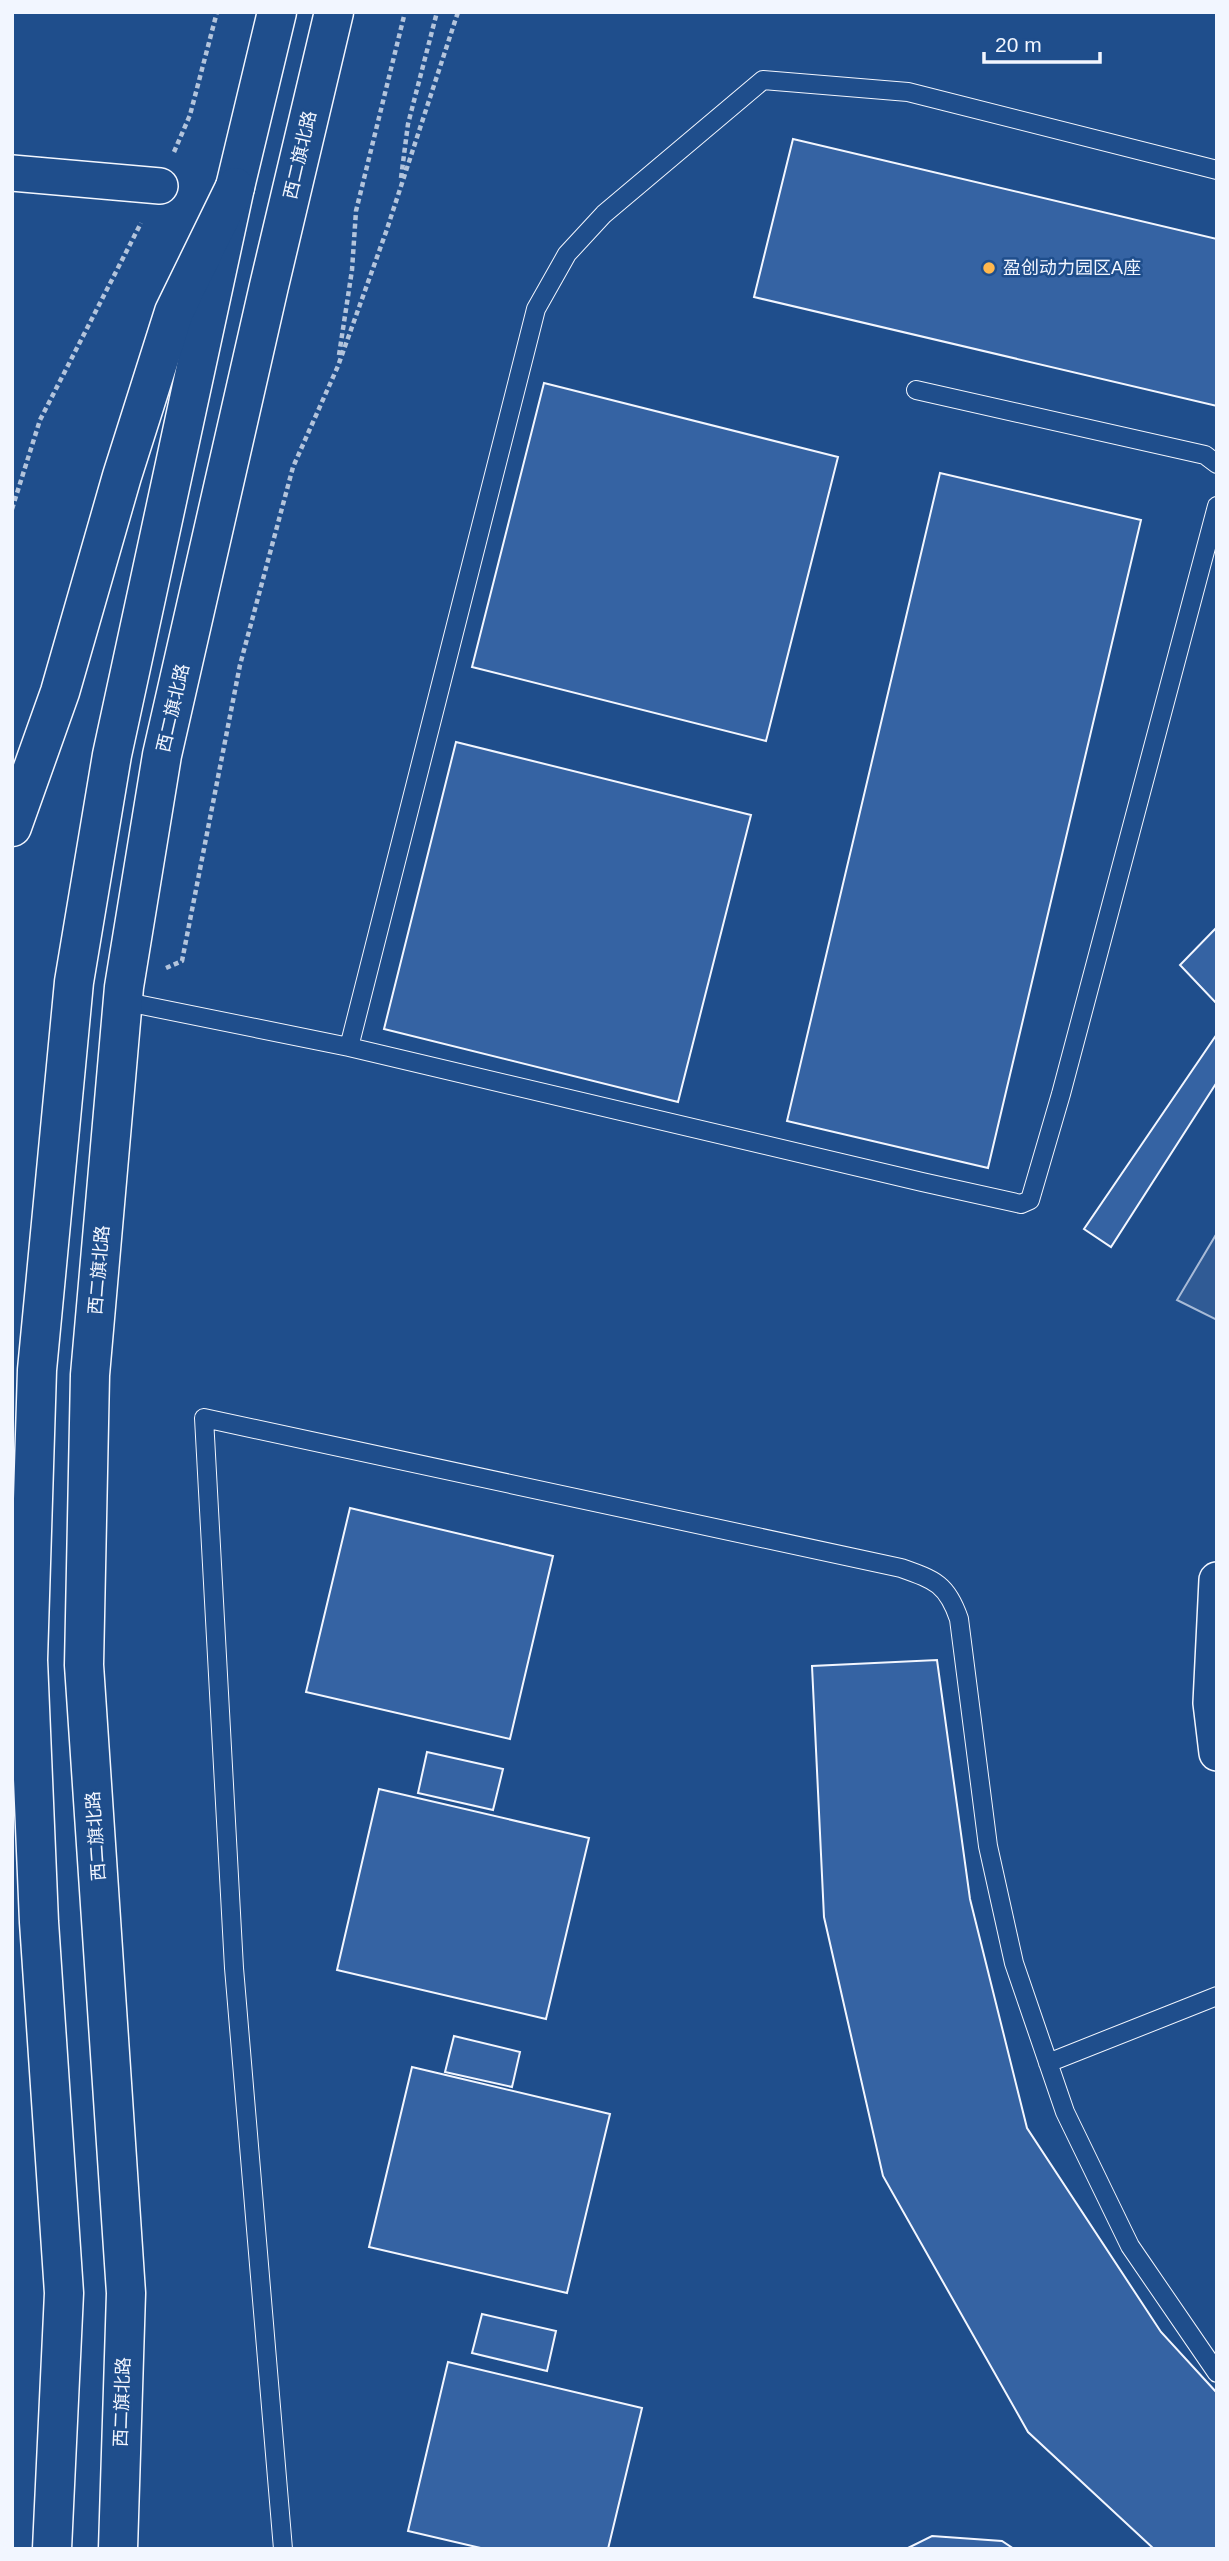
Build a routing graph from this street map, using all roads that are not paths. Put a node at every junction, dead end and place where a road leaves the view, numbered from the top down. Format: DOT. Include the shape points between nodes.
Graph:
graph roads {
  1 [pos="277,12"];
  2 [pos="334,12"];
  3 [pos="1217,170"];
  4 [pos="12,173"];
  5 [pos="160,186"];
  6 [pos="235,187"];
  7 [pos="916,390"];
  8 [pos="1217,464"];
  9 [pos="1217,506"];
  10 [pos="12,827"];
  11 [pos="123,994"];
  12 [pos="349,1046"];
  13 [pos="1217,1580"];
  14 [pos="1217,1753"];
  15 [pos="1217,1996"];
  16 [pos="1048,2063"];
  17 [pos="1217,2373"];
  18 [pos="52,2549"];
  19 [pos="118,2549"];
  20 [pos="283,2549"];
  1 -- 6 [label="main road"];
  2 -- 11 [label="main road, 西二旗北路" via="162,755"];
  3 -- 12 [label="lane" via="908,92 764,79 604,214 567,254 536,309"];
  4 -- 5 [label="street"];
  6 -- 10 [label="main road" via="174,312 60,692"];
  6 -- 18 [label="main road" via="112,755 74,982 37,1370 28,1661 39,1922 64,2293"];
  7 -- 8 [label="lane" via="1205,455"];
  9 -- 12 [label="lane" via="1030,1200 1021,1204 922,1182"];
  11 -- 12 [label="lane"];
  11 -- 19 [label="main road, 西二旗北路" via="90,1376 84,1665 126,2292"];
  13 -- 14 [label="street" via="1211,1703"];
  15 -- 16 [label="lane"];
  16 -- 17 [label="lane" via="1065,2112 1130,2246"];
  16 -- 20 [label="lane" via="1014,1963 988,1846 960,1619 952,1598 932,1579 901,1568 204,1418 234,1968"];
}
